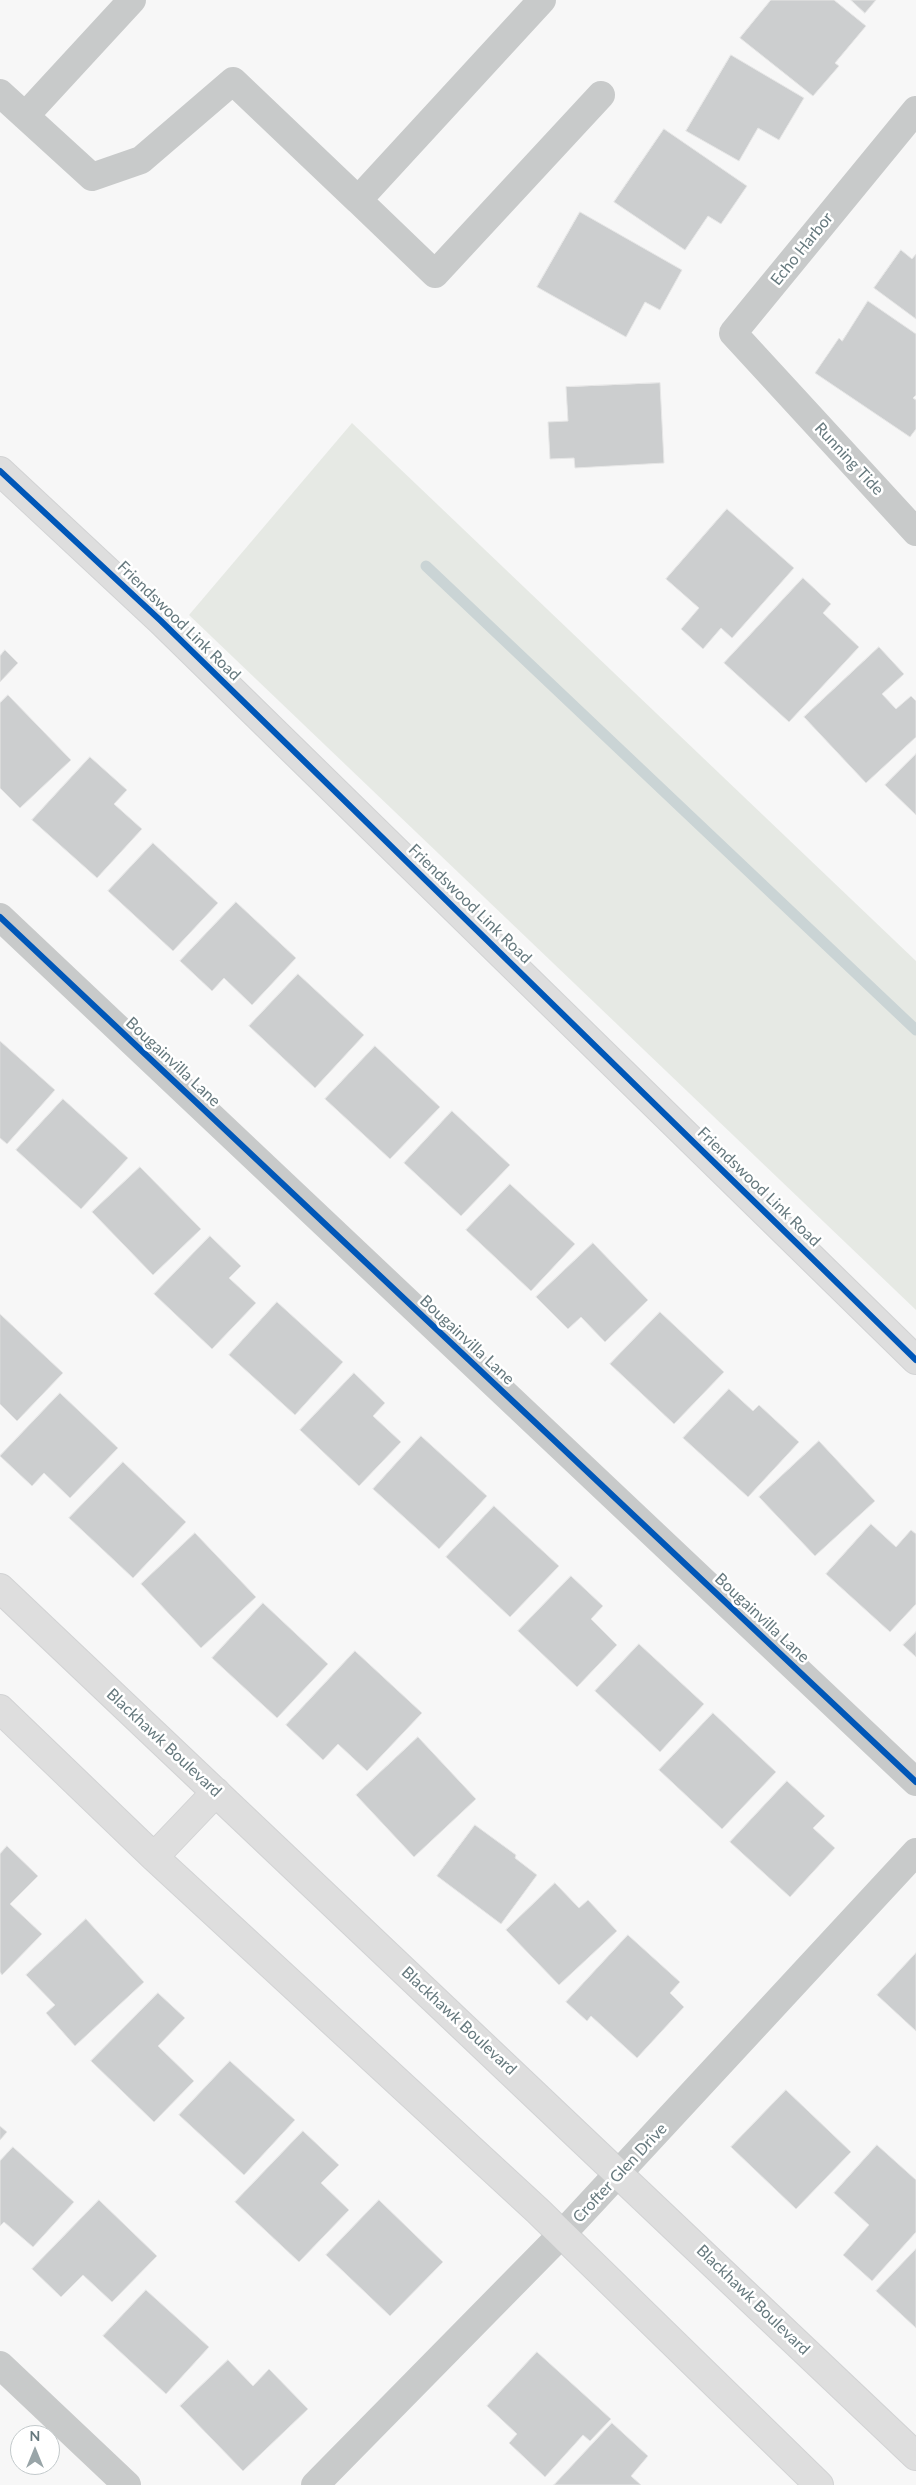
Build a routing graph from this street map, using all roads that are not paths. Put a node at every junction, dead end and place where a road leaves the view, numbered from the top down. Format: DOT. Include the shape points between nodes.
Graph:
graph roads {
  1 [pos="132,0"];
  2 [pos="542,0"];
  3 [pos="0,93"];
  4 [pos="601,95"];
  5 [pos="916,110"];
  6 [pos="25,116"];
  7 [pos="358,200"];
  8 [pos="782,386"];
  9 [pos="0,471"];
  10 [pos="916,532"];
  11 [pos="0,917"];
  12 [pos="916,1360"];
  13 [pos="0,1588"];
  14 [pos="0,1709"];
  15 [pos="916,1782"];
  16 [pos="216,1792"];
  17 [pos="916,1852"];
  18 [pos="154,1857"];
  19 [pos="620,2173"];
  20 [pos="562,2234"];
  21 [pos="0,2365"];
  22 [pos="916,2456"];
  23 [pos="127,2485"];
  24 [pos="315,2485"];
  25 [pos="819,2485"];
  1 -- 6 [label="street"];
  2 -- 7 [label="street"];
  3 -- 6 [label="street"];
  4 -- 7 [label="street" via="435,274"];
  5 -- 8 [label="street, Echo Harbor" via="733,333"];
  6 -- 7 [label="street" via="92,177 141,160 232,81"];
  8 -- 10 [label="street, Running Tide"];
  9 -- 12 [label="main road, Friendswood Link Road" via="161,621"];
  11 -- 15 [label="street, Bougainvilla Lane"];
  13 -- 16 [label="main road, Blackhawk Boulevard"];
  14 -- 18 [label="main road"];
  16 -- 18 [label="main road"];
  16 -- 19 [label="main road, Blackhawk Boulevard"];
  17 -- 19 [label="street, Crofter Glen Drive"];
  18 -- 20 [label="main road"];
  19 -- 20 [label="street, Crofter Glen Drive"];
  19 -- 22 [label="main road, Blackhawk Boulevard"];
  20 -- 24 [label="street, Crofter Glen Drive"];
  20 -- 25 [label="main road"];
  21 -- 23 [label="street"];
}
